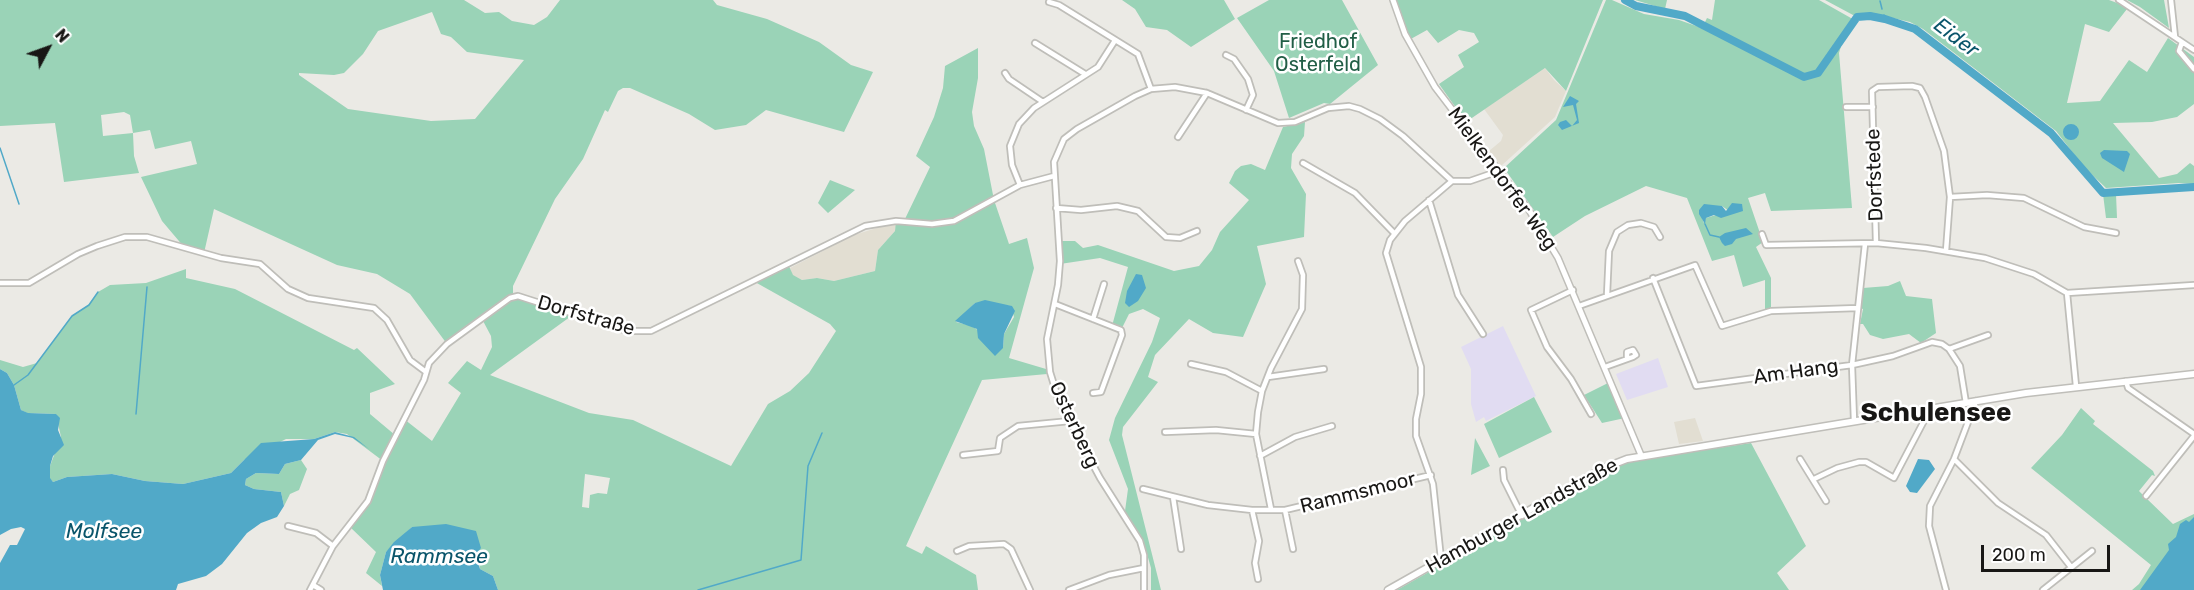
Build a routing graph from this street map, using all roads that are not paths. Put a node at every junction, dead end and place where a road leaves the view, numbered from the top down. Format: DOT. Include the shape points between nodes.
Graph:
graph roads {
  1 [pos="1393,0"];
  2 [pos="2119,0"];
  3 [pos="2171,0"];
  4 [pos="1049,2"];
  5 [pos="2175,37"];
  6 [pos="1114,42"];
  7 [pos="2182,42"];
  8 [pos="1035,43"];
  9 [pos="2194,51"];
  10 [pos="1226,55"];
  11 [pos="2194,69"];
  12 [pos="1005,73"];
  13 [pos="1085,75"];
  14 [pos="1152,89"];
  15 [pos="1206,93"];
  16 [pos="1043,102"];
  17 [pos="1846,107"];
  18 [pos="1873,107"];
  19 [pos="1246,110"];
  20 [pos="1178,137"];
  21 [pos="1303,163"];
  22 [pos="1499,171"];
  23 [pos="1054,176"];
  24 [pos="1452,181"];
  25 [pos="1020,185"];
  26 [pos="1950,197"];
  27 [pos="1429,200"];
  28 [pos="1056,208"];
  29 [pos="1197,231"];
  30 [pos="1394,233"];
  31 [pos="2116,233"];
  32 [pos="1762,234"];
  33 [pos="1660,237"];
  34 [pos="1876,243"];
  35 [pos="1865,244"];
  36 [pos="1946,251"];
  37 [pos="1298,261"];
  38 [pos="1653,278"];
  39 [pos="0,283"];
  40 [pos="1104,284"];
  41 [pos="2194,285"];
  42 [pos="1572,290"];
  43 [pos="2067,292"];
  44 [pos="1607,295"];
  45 [pos="1055,304"];
  46 [pos="1579,306"];
  47 [pos="1858,308"];
  48 [pos="1094,319"];
  49 [pos="1483,334"];
  50 [pos="1988,335"];
  51 [pos="1949,349"];
  52 [pos="1627,358"];
  53 [pos="1191,364"];
  54 [pos="1852,365"];
  55 [pos="1605,367"];
  56 [pos="1324,369"];
  57 [pos="426,372"];
  58 [pos="2194,374"];
  59 [pos="1268,377"];
  60 [pos="2126,381"];
  61 [pos="2076,386"];
  62 [pos="1262,391"];
  63 [pos="1093,393"];
  64 [pos="1976,401"];
  65 [pos="1966,403"];
  66 [pos="1927,410"];
  67 [pos="1591,414"];
  68 [pos="1070,421"];
  69 [pos="1854,421"];
  70 [pos="1332,426"];
  71 [pos="1165,432"];
  72 [pos="1256,434"];
  73 [pos="2194,435"];
  74 [pos="963,455"];
  75 [pos="1641,455"];
  76 [pos="1260,456"];
  77 [pos="1800,459"];
  78 [pos="1954,459"];
  79 [pos="1503,470"];
  80 [pos="1431,475"];
  81 [pos="1814,479"];
  82 [pos="1143,489"];
  83 [pos="2146,496"];
  84 [pos="1173,497"];
  85 [pos="1826,501"];
  86 [pos="1271,509"];
  87 [pos="1252,510"];
  88 [pos="1285,510"];
  89 [pos="1522,516"];
  90 [pos="288,526"];
  91 [pos="333,546"];
  92 [pos="1181,549"];
  93 [pos="1293,549"];
  94 [pos="957,551"];
  95 [pos="2092,551"];
  96 [pos="1441,560"];
  97 [pos="2071,567"];
  98 [pos="1144,568"];
  99 [pos="1258,579"];
  100 [pos="311,587"];
  101 [pos="321,590"];
  102 [pos="1030,590"];
  103 [pos="1069,590"];
  104 [pos="1144,590"];
  105 [pos="1388,590"];
  106 [pos="1946,590"];
  107 [pos="2043,590"];
  1 -- 22 [label="street, Mielkendorfer Weg" via="1435,87"];
  2 -- 5 [label="street"];
  3 -- 5 [label="street"];
  4 -- 6 [label="street"];
  5 -- 7 [label="street"];
  6 -- 13 [label="street" via="1101,64"];
  6 -- 14 [label="street" via="1138,54"];
  7 -- 9 [label="street"];
  7 -- 11 [label="street" via="2179,51"];
  8 -- 13 [label="street"];
  10 -- 19 [label="street" via="1234,59 1253,92"];
  12 -- 16 [label="street"];
  13 -- 16 [label="street"];
  14 -- 15 [label="street" via="1175,87"];
  14 -- 23 [label="street, Osterberg" via="1070,134 1056,154"];
  15 -- 19 [label="street"];
  15 -- 20 [label="street"];
  16 -- 25 [label="street" via="1025,116 1011,139 1012,165"];
  17 -- 18 [label="street, Dorfstede"];
  18 -- 26 [label="street, Dorfstede" via="1874,87 1920,88 1941,140"];
  18 -- 34 [label="street, Dorfstede"];
  19 -- 24 [label="street" via="1286,124 1328,108 1360,109 1404,136"];
  21 -- 30 [label="street" via="1355,193"];
  22 -- 24 [label="street" via="1470,181"];
  22 -- 42 [label="street, Mielkendorfer Weg" via="1539,225"];
  23 -- 25 [label="street"];
  23 -- 28 [label="street, Osterberg"];
  24 -- 27 [label="street"];
  25 -- 57 [label="street, Dorfstraße" via="954,221 896,221 865,226 645,332 627,331 513,296 447,344"];
  26 -- 31 [label="street" via="2024,198 2084,227"];
  26 -- 36 [label="street, Dorfstede"];
  27 -- 30 [label="street"];
  27 -- 49 [label="street" via="1458,295"];
  28 -- 29 [label="street" via="1117,206 1138,211 1166,237 1180,238"];
  28 -- 45 [label="street, Osterberg" via="1060,261"];
  30 -- 80 [label="street" via="1387,261 1421,367 1415,428"];
  32 -- 35 [label="street" via="1766,245"];
  33 -- 44 [label="street" via="1654,227 1641,223 1617,232 1610,244"];
  34 -- 35 [label="street"];
  34 -- 36 [label="street"];
  35 -- 47 [label="street"];
  36 -- 43 [label="street" via="2006,263"];
  37 -- 59 [label="street" via="1304,283 1302,309"];
  38 -- 44 [label="street"];
  38 -- 47 [label="street" via="1697,266 1722,326 1771,311"];
  38 -- 54 [label="street, Am Hang" via="1696,386"];
  39 -- 57 [label="street" via="28,283 97,246 125,237 147,237 221,258 260,264 288,289 308,298 374,308 387,320 410,360"];
  40 -- 48 [label="street"];
  41 -- 43 [label="street"];
  42 -- 46 [label="street, Mielkendorfer Weg"];
  42 -- 67 [label="street" via="1532,310 1547,347"];
  43 -- 61 [label="street"];
  44 -- 46 [label="street"];
  45 -- 48 [label="street"];
  45 -- 68 [label="street, Osterberg" via="1047,339 1048,360 1054,386"];
  46 -- 55 [label="street, Mielkendorfer Weg"];
  47 -- 54 [label="street"];
  48 -- 63 [label="street" via="1118,328 1122,335 1101,392"];
  50 -- 51 [label="street"];
  51 -- 54 [label="street, Am Hang" via="1932,342"];
  51 -- 65 [label="street" via="1960,366"];
  52 -- 55 [label="street"];
  53 -- 62 [label="street" via="1226,372"];
  54 -- 69 [label="street"];
  55 -- 75 [label="street, Mielkendorfer Weg"];
  56 -- 59 [label="street"];
  57 -- 91 [label="street, Dorfstraße" via="368,501"];
  58 -- 60 [label="main road, Hamburger Landstraße"];
  59 -- 62 [label="street"];
  60 -- 61 [label="main road, Hamburger Landstraße"];
  60 -- 73 [label="street" via="2128,388"];
  61 -- 64 [label="main road, Hamburger Landstraße"];
  62 -- 72 [label="street"];
  64 -- 65 [label="main road, Hamburger Landstraße"];
  64 -- 78 [label="street"];
  65 -- 66 [label="main road, Hamburger Landstraße"];
  66 -- 69 [label="main road, Hamburger Landstraße"];
  66 -- 81 [label="street" via="1894,478 1859,462"];
  68 -- 74 [label="street" via="1018,426 1000,438 998,451"];
  68 -- 98 [label="street, Osterberg" via="1104,485 1138,536"];
  69 -- 75 [label="main road, Hamburger Landstraße"];
  70 -- 76 [label="street" via="1295,437"];
  71 -- 72 [label="street" via="1216,430"];
  72 -- 76 [label="street"];
  73 -- 83 [label="street"];
  75 -- 89 [label="main road, Hamburger Landstraße" via="1604,468"];
  76 -- 86 [label="street"];
  77 -- 81 [label="street"];
  78 -- 97 [label="street" via="1998,503 2050,539"];
  78 -- 106 [label="street" via="1934,495 1929,516"];
  79 -- 89 [label="street"];
  80 -- 88 [label="street, Rammsmoor"];
  80 -- 96 [label="street"];
  81 -- 85 [label="street"];
  82 -- 84 [label="street, Rammsmoor"];
  84 -- 87 [label="street, Rammsmoor"];
  84 -- 92 [label="street"];
  86 -- 87 [label="street, Rammsmoor"];
  86 -- 88 [label="street, Rammsmoor"];
  87 -- 99 [label="street" via="1259,541 1255,563"];
  88 -- 93 [label="street, Rammsmoor"];
  89 -- 96 [label="main road, Hamburger Landstraße"];
  90 -- 91 [label="street" via="316,533"];
  91 -- 100 [label="street, Dorfstraße"];
  94 -- 102 [label="street" via="969,546 1004,544 1011,549"];
  95 -- 97 [label="street"];
  96 -- 105 [label="main road, Hamburger Landstraße"];
  97 -- 107 [label="street"];
  98 -- 103 [label="street" via="1109,574"];
  98 -- 104 [label="street, Osterberg"];
  100 -- 101 [label="street"];
}
